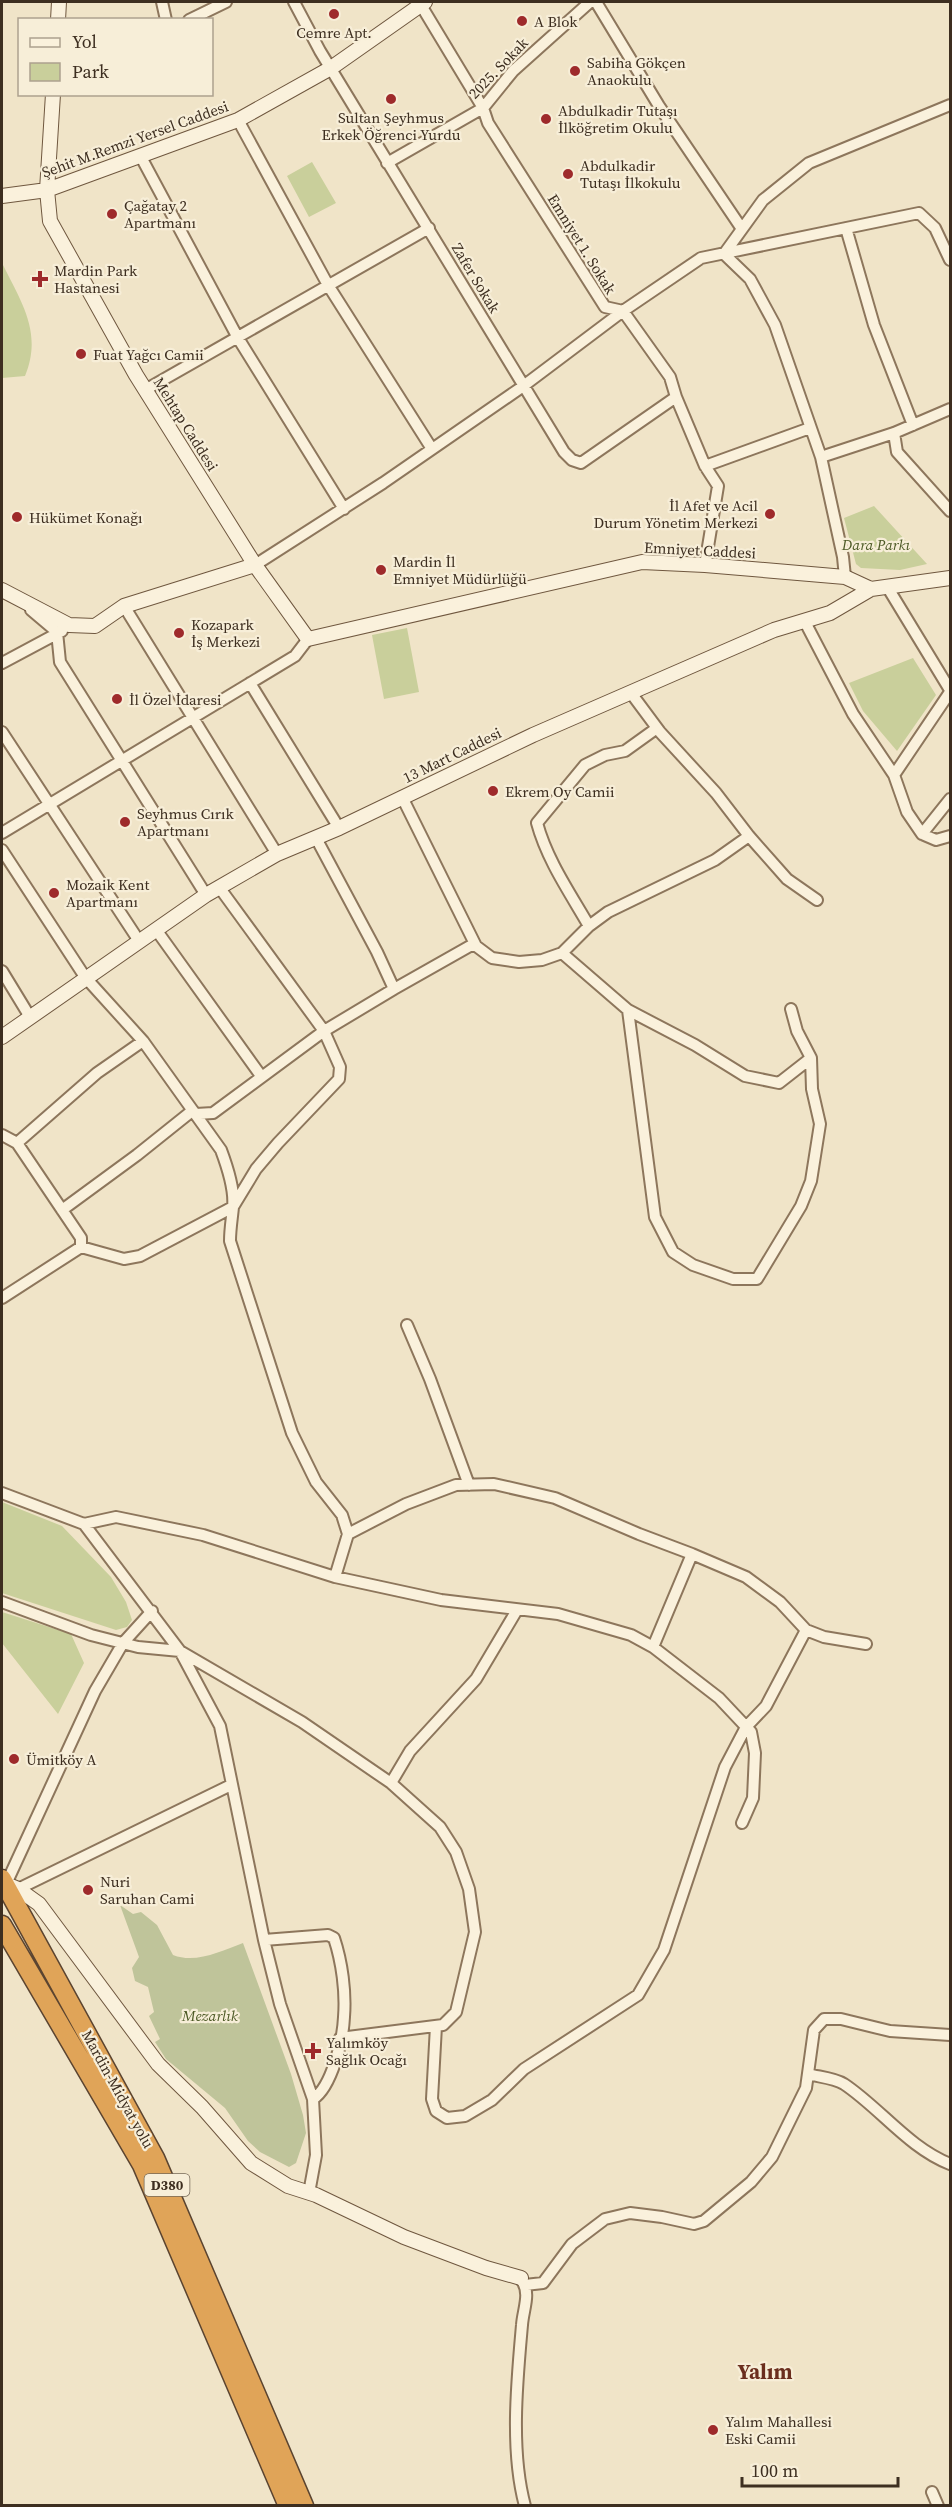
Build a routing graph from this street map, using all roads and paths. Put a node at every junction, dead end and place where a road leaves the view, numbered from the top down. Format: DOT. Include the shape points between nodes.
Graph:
graph roads {
  1 [pos="59,2"];
  2 [pos="162,2"];
  3 [pos="226,2"];
  4 [pos="294,2"];
  5 [pos="590,2"];
  6 [pos="596,2"];
  7 [pos="422,3"];
  8 [pos="58,18"];
  9 [pos="166,18"];
  10 [pos="193,18"];
  11 [pos="331,68"];
  12 [pos="53,96"];
  13 [pos="951,105"];
  14 [pos="483,108"];
  15 [pos="238,120"];
  16 [pos="141,157"];
  17 [pos="387,163"];
  18 [pos="47,190"];
  19 [pos="2,196"];
  20 [pos="429,228"];
  21 [pos="846,228"];
  22 [pos="742,229"];
  23 [pos="724,254"];
  24 [pos="951,260"];
  25 [pos="328,285"];
  26 [pos="623,311"];
  27 [pos="238,338"];
  28 [pos="522,387"];
  29 [pos="145,390"];
  30 [pos="676,396"];
  31 [pos="951,410"];
  32 [pos="914,425"];
  33 [pos="810,428"];
  34 [pos="894,433"];
  35 [pos="432,449"];
  36 [pos="821,457"];
  37 [pos="705,466"];
  38 [pos="344,509"];
  39 [pos="951,511"];
  40 [pos="252,565"];
  41 [pos="705,565"];
  42 [pos="845,577"];
  43 [pos="951,578"];
  44 [pos="888,588"];
  45 [pos="871,589"];
  46 [pos="2,590"];
  47 [pos="17,598"];
  48 [pos="124,606"];
  49 [pos="805,622"];
  50 [pos="84,626"];
  51 [pos="57,632"];
  52 [pos="308,639"];
  53 [pos="2,663"];
  54 [pos="250,683"];
  55 [pos="951,691"];
  56 [pos="631,693"];
  57 [pos="192,719"];
  58 [pos="657,728"];
  59 [pos="2,732"];
  60 [pos="120,762"];
  61 [pos="894,775"];
  62 [pos="402,797"];
  63 [pos="951,799"];
  64 [pos="50,806"];
  65 [pos="339,828"];
  66 [pos="2,833"];
  67 [pos="922,834"];
  68 [pos="749,836"];
  69 [pos="951,836"];
  70 [pos="316,838"];
  71 [pos="2,850"];
  72 [pos="278,854"];
  73 [pos="219,887"];
  74 [pos="206,895"];
  75 [pos="817,900"];
  76 [pos="589,926"];
  77 [pos="157,931"];
  78 [pos="138,942"];
  79 [pos="476,946"];
  80 [pos="562,953"];
  81 [pos="2,971"];
  82 [pos="85,977"];
  83 [pos="394,989"];
  84 [pos="791,1009"];
  85 [pos="628,1010"];
  86 [pos="30,1017"];
  87 [pos="324,1031"];
  88 [pos="2,1037"];
  89 [pos="143,1041"];
  90 [pos="811,1058"];
  91 [pos="261,1076"];
  92 [pos="194,1112"];
  93 [pos="2,1135"];
  94 [pos="16,1143"];
  95 [pos="233,1207"];
  96 [pos="62,1210"];
  97 [pos="81,1247"];
  98 [pos="2,1298"];
  99 [pos="407,1324"];
  100 [pos="469,1485"];
  101 [pos="2,1493"];
  102 [pos="84,1524"];
  103 [pos="348,1534"];
  104 [pos="692,1554"];
  105 [pos="335,1577"];
  106 [pos="2,1602"];
  107 [pos="517,1610"];
  108 [pos="152,1611"];
  109 [pos="806,1630"];
  110 [pos="123,1643"];
  111 [pos="866,1644"];
  112 [pos="653,1647"];
  113 [pos="180,1651"];
  114 [pos="746,1727"];
  115 [pos="391,1783"];
  116 [pos="231,1785"];
  117 [pos="742,1823"];
  118 [pos="8,1884"];
  119 [pos="2,1926"];
  120 [pos="264,1940"];
  121 [pos="436,2026"];
  122 [pos="951,2035"];
  123 [pos="340,2038"];
  124 [pos="808,2074"];
  125 [pos="313,2099"];
  126 [pos="951,2164"];
  127 [pos="309,2193"];
  128 [pos="523,2282"];
  129 [pos="932,2492"];
  130 [pos="288,2505"];
  131 [pos="304,2505"];
  132 [pos="525,2505"];
  133 [pos="938,2505"];
  1 -- 8 [label="street"];
  2 -- 9 [label="street"];
  3 -- 10 [label="street"];
  4 -- 11 [label="street, Zafer Sokak"];
  5 -- 14 [label="street, 2025. Sokak" via="513,71"];
  6 -- 22 [label="street" via="659,106"];
  7 -- 11 [label="street, Şehit M.Remzi Yersel Caddesi"];
  7 -- 14 [label="street, Emniyet 1. Sokak"];
  11 -- 15 [label="street, Şehit M.Remzi Yersel Caddesi"];
  11 -- 17 [label="street, Zafer Sokak"];
  12 -- 18 [label="street, Mehtap Caddesi"];
  13 -- 22 [label="street" via="809,163 763,200"];
  14 -- 17 [label="street, 2025. Sokak"];
  14 -- 26 [label="street, Emniyet 1. Sokak" via="488,123 605,308"];
  15 -- 16 [label="street, Şehit M.Remzi Yersel Caddesi"];
  15 -- 25 [label="street"];
  16 -- 18 [label="street, Şehit M.Remzi Yersel Caddesi"];
  16 -- 27 [label="street"];
  17 -- 20 [label="street, Zafer Sokak"];
  18 -- 19 [label="street, Şehit M.Remzi Yersel Caddesi"];
  18 -- 29 [label="street, Mehtap Caddesi" via="50,221"];
  20 -- 25 [label="street"];
  20 -- 28 [label="street, Zafer Sokak"];
  21 -- 23 [label="street"];
  21 -- 24 [label="street" via="919,213 935,228"];
  21 -- 32 [label="street" via="874,325"];
  22 -- 23 [label="street"];
  23 -- 26 [label="street" via="701,258"];
  23 -- 33 [label="street" via="750,279 775,326"];
  25 -- 27 [label="street"];
  25 -- 35 [label="street"];
  26 -- 28 [label="street"];
  26 -- 30 [label="street, Emniyet 1. Sokak" via="670,377"];
  27 -- 29 [label="street"];
  27 -- 38 [label="street"];
  28 -- 30 [label="street, Zafer Sokak" via="564,452 581,462"];
  28 -- 35 [label="street"];
  29 -- 40 [label="street, Mehtap Caddesi"];
  30 -- 37 [label="street, Emniyet 1. Sokak"];
  31 -- 32 [label="street"];
  32 -- 34 [label="street"];
  33 -- 36 [label="street"];
  33 -- 37 [label="street"];
  34 -- 36 [label="street"];
  34 -- 39 [label="street" via="897,452"];
  35 -- 38 [label="street"];
  36 -- 42 [label="street"];
  37 -- 41 [label="street, Emniyet 1. Sokak" via="717,486"];
  38 -- 40 [label="street"];
  40 -- 48 [label="street"];
  40 -- 52 [label="street"];
  41 -- 42 [label="street, Emniyet Caddesi"];
  41 -- 52 [label="street, Emniyet Caddesi" via="642,562"];
  42 -- 45 [label="street, Emniyet Caddesi"];
  43 -- 44 [label="street, 13 Mart Caddesi"];
  44 -- 45 [label="street, 13 Mart Caddesi"];
  44 -- 55 [label="street"];
  45 -- 49 [label="street, 13 Mart Caddesi" via="830,613"];
  46 -- 47 [label="street"];
  47 -- 50 [label="street" via="69,625"];
  47 -- 51 [label="street"];
  48 -- 50 [label="street" via="95,626"];
  48 -- 57 [label="street"];
  49 -- 56 [label="street, 13 Mart Caddesi" via="764,634"];
  49 -- 61 [label="street" via="853,714"];
  50 -- 51 [label="street"];
  51 -- 53 [label="street"];
  51 -- 60 [label="street" via="60,662"];
  52 -- 54 [label="street" via="295,656"];
  54 -- 57 [label="street"];
  54 -- 65 [label="street"];
  55 -- 61 [label="street"];
  56 -- 58 [label="street"];
  56 -- 62 [label="street, 13 Mart Caddesi"];
  57 -- 60 [label="street"];
  57 -- 72 [label="street"];
  58 -- 68 [label="street"];
  58 -- 76 [label="street" via="625,751 585,765 537,823 553,864"];
  59 -- 64 [label="street"];
  60 -- 64 [label="street"];
  60 -- 74 [label="street"];
  61 -- 67 [label="street" via="907,812"];
  62 -- 65 [label="street, 13 Mart Caddesi"];
  62 -- 79 [label="street"];
  63 -- 67 [label="street"];
  64 -- 66 [label="street"];
  64 -- 78 [label="street"];
  65 -- 70 [label="street, 13 Mart Caddesi"];
  67 -- 69 [label="street" via="936,840"];
  68 -- 75 [label="street" via="787,879"];
  68 -- 76 [label="street" via="715,860 608,912"];
  70 -- 72 [label="street, 13 Mart Caddesi"];
  70 -- 83 [label="street"];
  71 -- 82 [label="street"];
  72 -- 73 [label="street, 13 Mart Caddesi"];
  73 -- 74 [label="street, 13 Mart Caddesi"];
  73 -- 87 [label="street"];
  74 -- 77 [label="street, 13 Mart Caddesi"];
  76 -- 80 [label="street"];
  77 -- 78 [label="street, 13 Mart Caddesi"];
  77 -- 91 [label="street"];
  78 -- 82 [label="street, 13 Mart Caddesi"];
  79 -- 80 [label="street" via="492,958 519,962"];
  79 -- 83 [label="street"];
  80 -- 85 [label="street"];
  81 -- 86 [label="street"];
  82 -- 86 [label="street, 13 Mart Caddesi"];
  82 -- 89 [label="street"];
  83 -- 87 [label="street"];
  84 -- 90 [label="street"];
  85 -- 90 [label="street" via="745,1076 779,1083"];
  85 -- 90 [label="street" via="655,1217 673,1251 693,1265 733,1279 757,1279 801,1206 811,1181 820,1124 812,1089"];
  86 -- 88 [label="street, 13 Mart Caddesi"];
  87 -- 91 [label="street"];
  87 -- 95 [label="street" via="340,1067 339,1079 256,1169"];
  89 -- 92 [label="street"];
  89 -- 94 [label="street" via="97,1073"];
  91 -- 92 [label="street" via="213,1113"];
  92 -- 95 [label="street" via="221,1150"];
  92 -- 96 [label="street"];
  93 -- 94 [label="street"];
  94 -- 96 [label="street"];
  95 -- 97 [label="street" via="140,1256 124,1259"];
  95 -- 103 [label="street" via="230,1240 291,1433 316,1482 342,1515"];
  96 -- 97 [label="street" via="81,1238"];
  97 -- 98 [label="street"];
  99 -- 100 [label="street"];
  100 -- 103 [label="street" via="456,1485 406,1504"];
  100 -- 104 [label="street" via="494,1484 555,1498"];
  101 -- 102 [label="street"];
  102 -- 105 [label="street" via="116,1517 203,1534"];
  102 -- 108 [label="street"];
  103 -- 105 [label="street"];
  104 -- 109 [label="street" via="746,1577 780,1602"];
  104 -- 112 [label="street"];
  105 -- 107 [label="street" via="441,1600"];
  106 -- 110 [label="street"];
  107 -- 112 [label="street" via="558,1614 631,1635"];
  107 -- 115 [label="street" via="476,1679 410,1751"];
  108 -- 110 [label="street"];
  108 -- 113 [label="street"];
  109 -- 111 [label="street"];
  109 -- 114 [label="street" via="766,1706"];
  110 -- 113 [label="street"];
  110 -- 118 [label="street" via="94,1691"];
  112 -- 114 [label="street" via="719,1698"];
  113 -- 115 [label="street" via="302,1722"];
  113 -- 116 [label="street" via="220,1726"];
  114 -- 117 [label="street" via="751,1732 755,1753 753,1798"];
  114 -- 121 [label="street" via="725,1767 664,1950 638,1995 524,2068 492,2100 465,2116 447,2118 436,2111 432,2099"];
  115 -- 121 [label="street" via="440,1827 456,1852 469,1889 475,1932 465,1979 456,2012 443,2025"];
  116 -- 118 [label="street"];
  116 -- 120 [label="street"];
  118 -- 127 [label="street" via="39,1904 158,2064 251,2163 288,2186"];
  118 -- 131 [label="highway, Mardin-Midyat yolu / D380" via="155,2158"];
  119 -- 130 [label="highway, Mardin-Midyat yolu / D380" via="142,2165"];
  120 -- 123 [label="street" via="328,1935 334,1938 340,1956 344,2017"];
  120 -- 125 [label="street" via="280,2004"];
  121 -- 123 [label="street"];
  122 -- 124 [label="street" via="890,2031 842,2019 824,2019 814,2030"];
  123 -- 125 [label="street" via="332,2071"];
  124 -- 126 [label="street" via="842,2083 917,2143"];
  124 -- 128 [label="street" via="806,2088 772,2157 751,2182 704,2221 694,2224 630,2213 605,2219 572,2244 543,2283"];
  125 -- 127 [label="street" via="316,2156"];
  127 -- 128 [label="street"];
  128 -- 132 [label="street" via="527,2293 520,2340 517,2438"];
  129 -- 133 [label="street"];
}
